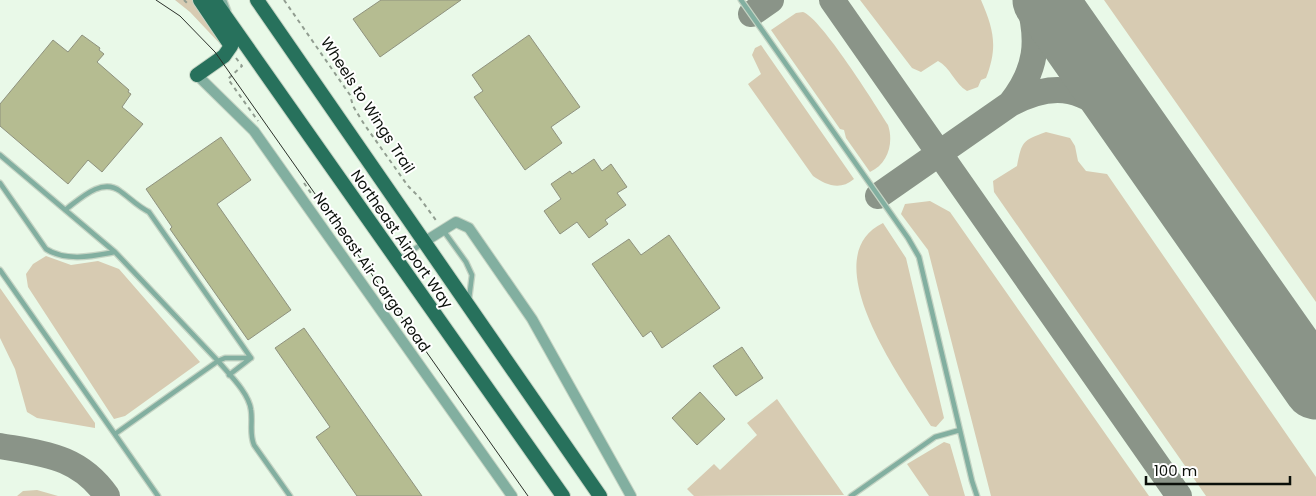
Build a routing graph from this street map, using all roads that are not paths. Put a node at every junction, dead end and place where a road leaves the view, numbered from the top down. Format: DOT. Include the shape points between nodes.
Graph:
graph roads {
  1 [pos="200,0"];
  2 [pos="214,0"];
  3 [pos="224,0"];
  4 [pos="257,0"];
  5 [pos="741,0"];
  6 [pos="244,43"];
  7 [pos="197,74"];
  8 [pos="0,155"];
  9 [pos="0,183"];
  10 [pos="65,210"];
  11 [pos="443,229"];
  12 [pos="424,242"];
  13 [pos="115,252"];
  14 [pos="397,261"];
  15 [pos="0,270"];
  16 [pos="468,305"];
  17 [pos="251,358"];
  18 [pos="218,361"];
  19 [pos="229,374"];
  20 [pos="960,430"];
  21 [pos="115,434"];
  22 [pos="158,496"];
  23 [pos="290,496"];
  24 [pos="512,496"];
  25 [pos="563,496"];
  26 [pos="600,496"];
  27 [pos="631,496"];
  28 [pos="851,496"];
  29 [pos="977,496"];
  1 -- 7 [label="main road" via="231,46 224,56"];
  2 -- 6 [label="main road, Northeast Airport Way"];
  3 -- 6 [label="lane"];
  4 -- 12 [label="main road, Northeast Airport Way"];
  5 -- 20 [label="lane" via="914,249 923,270"];
  6 -- 14 [label="main road, Northeast Airport Way"];
  7 -- 24 [label="street, Northeast Air Cargo Road" via="254,131"];
  8 -- 10 [label="lane"];
  9 -- 13 [label="lane" via="46,249 55,255 68,257"];
  10 -- 13 [label="lane"];
  10 -- 17 [label="lane" via="90,191 110,187 149,212"];
  11 -- 12 [label="street"];
  11 -- 16 [label="lane" via="472,274"];
  11 -- 27 [label="street" via="456,222 469,228 536,326"];
  12 -- 14 [label="lane"];
  12 -- 16 [label="main road, Northeast Airport Way"];
  13 -- 18 [label="lane"];
  14 -- 25 [label="main road, Northeast Airport Way"];
  15 -- 21 [label="lane"];
  16 -- 26 [label="main road, Northeast Airport Way"];
  17 -- 18 [label="lane"];
  17 -- 19 [label="lane"];
  18 -- 19 [label="lane"];
  18 -- 21 [label="lane"];
  19 -- 23 [label="lane" via="250,405 250,437 254,445"];
  20 -- 28 [label="lane" via="935,437"];
  20 -- 29 [label="lane"];
  21 -- 22 [label="lane"];
}
